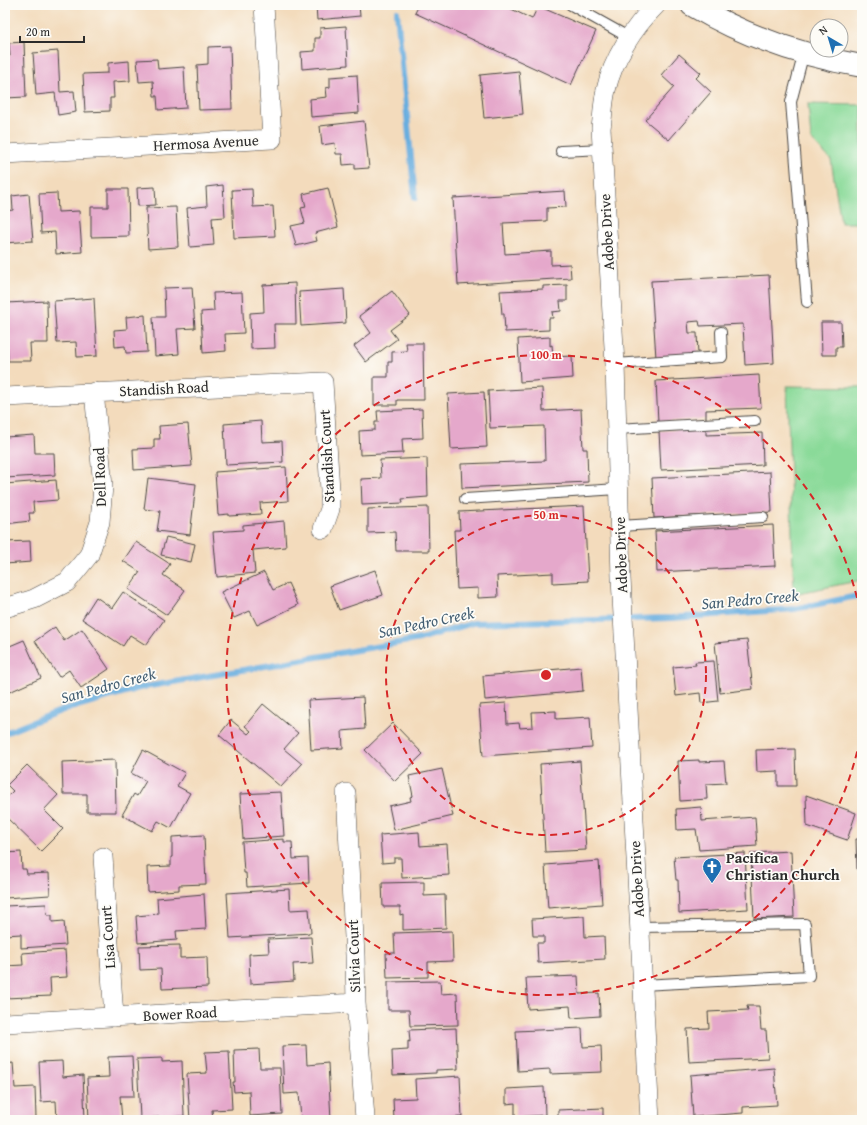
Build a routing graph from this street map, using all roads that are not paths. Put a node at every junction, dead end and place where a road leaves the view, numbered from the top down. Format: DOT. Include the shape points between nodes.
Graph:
graph roads {
  1 [pos="264,5"];
  2 [pos="571,5"];
  3 [pos="656,5"];
  4 [pos="692,5"];
  5 [pos="630,38"];
  6 [pos="804,52"];
  7 [pos="862,66"];
  8 [pos="603,149"];
  9 [pos="561,152"];
  10 [pos="5,154"];
  11 [pos="807,302"];
  12 [pos="721,332"];
  13 [pos="615,364"];
  14 [pos="323,382"];
  15 [pos="94,392"];
  16 [pos="5,397"];
  17 [pos="755,421"];
  18 [pos="617,429"];
  19 [pos="618,489"];
  20 [pos="465,499"];
  21 [pos="763,517"];
  22 [pos="620,526"];
  23 [pos="323,529"];
  24 [pos="5,608"];
  25 [pos="346,793"];
  26 [pos="103,857"];
  27 [pos="640,927"];
  28 [pos="642,985"];
  29 [pos="356,1003"];
  30 [pos="114,1017"];
  31 [pos="5,1023"];
  32 [pos="365,1118"];
  33 [pos="650,1120"];
  1 -- 10 [label="street, Hermosa Avenue" via="272,139"];
  2 -- 5 [label="lane"];
  3 -- 5 [label="street, Adobe Drive" via="641,20"];
  4 -- 6 [label="street" via="733,27"];
  5 -- 8 [label="street, Adobe Drive" via="619,55 606,90 602,128"];
  6 -- 7 [label="street"];
  6 -- 11 [label="lane" via="791,102"];
  8 -- 9 [label="lane"];
  8 -- 13 [label="street, Adobe Drive"];
  12 -- 13 [label="lane" via="722,357"];
  13 -- 18 [label="street, Adobe Drive"];
  14 -- 15 [label="street, Standish Road"];
  14 -- 23 [label="street, Standish Court" via="330,490 330,508"];
  15 -- 16 [label="street, Standish Road"];
  15 -- 24 [label="street, Dell Road" via="103,486 100,522 89,555 67,582 34,599"];
  17 -- 18 [label="lane"];
  18 -- 19 [label="street, Adobe Drive"];
  19 -- 20 [label="lane"];
  19 -- 22 [label="street, Adobe Drive"];
  21 -- 22 [label="lane"];
  22 -- 27 [label="street, Adobe Drive"];
  25 -- 29 [label="street, Silvia Court"];
  26 -- 30 [label="street, Lisa Court"];
  27 -- 28 [label="street, Adobe Drive"];
  27 -- 28 [label="lane" via="805,924 808,976"];
  28 -- 33 [label="street, Adobe Drive"];
  29 -- 30 [label="street, Bower Road"];
  29 -- 32 [label="street, Silvia Court"];
  30 -- 31 [label="street, Bower Road"];
}
